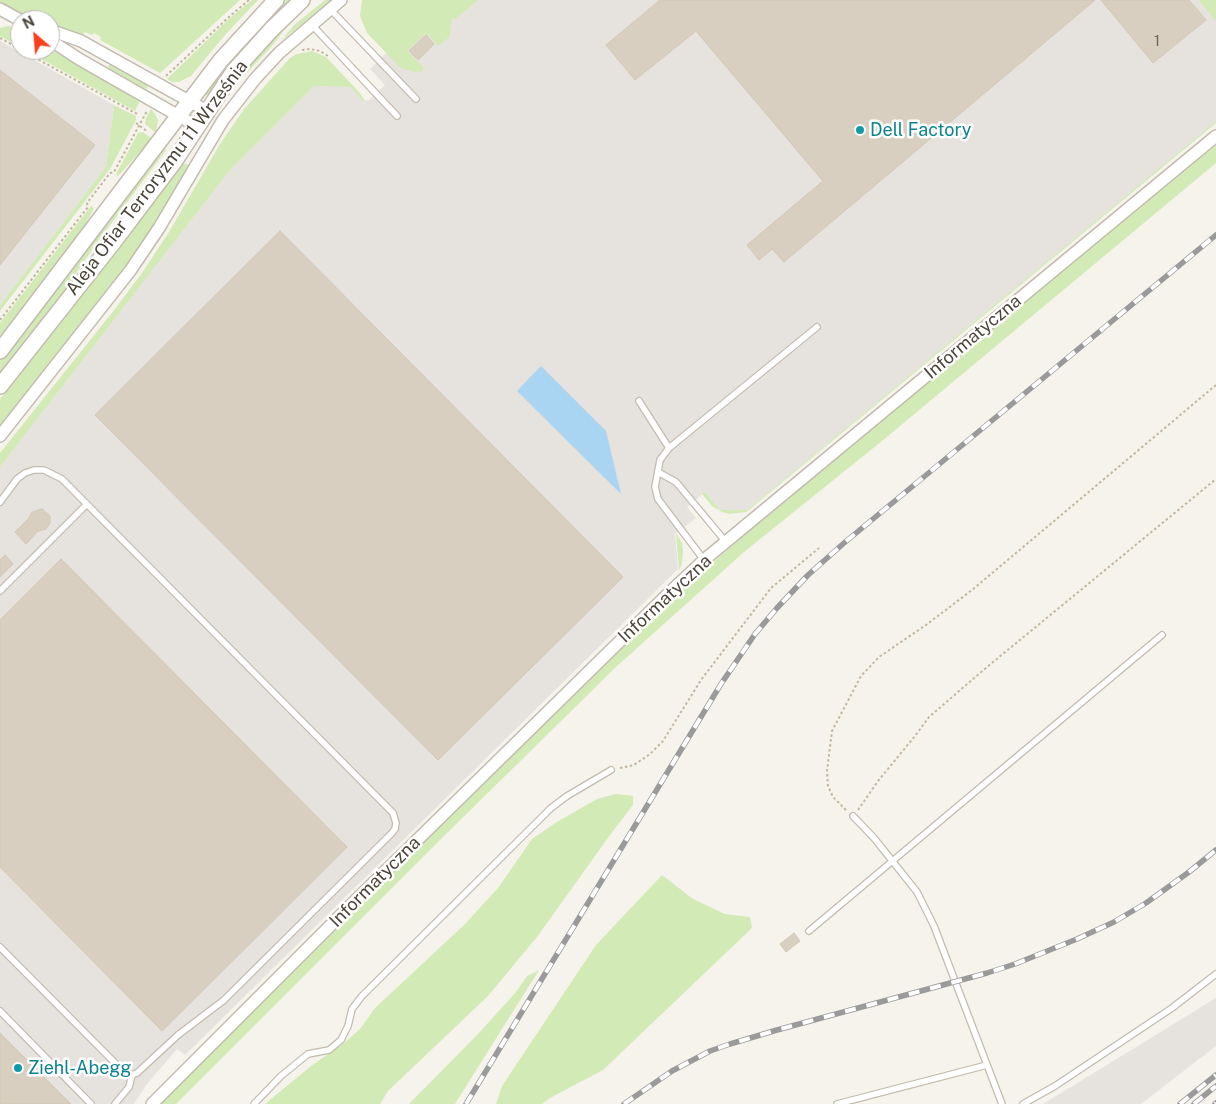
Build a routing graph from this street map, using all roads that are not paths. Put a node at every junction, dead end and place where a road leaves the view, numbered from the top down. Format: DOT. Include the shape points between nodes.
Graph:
graph roads {
  1 [pos="276,0"];
  2 [pos="302,0"];
  3 [pos="341,0"];
  4 [pos="330,9"];
  5 [pos="311,24"];
  6 [pos="60,34"];
  7 [pos="60,47"];
  8 [pos="416,99"];
  9 [pos="190,101"];
  10 [pos="207,111"];
  11 [pos="179,115"];
  12 [pos="397,116"];
  13 [pos="198,126"];
  14 [pos="1216,136"];
  15 [pos="817,327"];
  16 [pos="0,350"];
  17 [pos="0,386"];
  18 [pos="639,402"];
  19 [pos="0,436"];
  20 [pos="669,448"];
  21 [pos="658,472"];
  22 [pos="0,502"];
  23 [pos="87,504"];
  24 [pos="726,542"];
  25 [pos="704,560"];
  26 [pos="0,590"];
  27 [pos="1162,635"];
  28 [pos="611,770"];
  29 [pos="853,816"];
  30 [pos="892,860"];
  31 [pos="809,931"];
  32 [pos="0,947"];
  33 [pos="1216,974"];
  34 [pos="0,1011"];
  35 [pos="987,1065"];
  36 [pos="132,1075"];
  37 [pos="92,1104"];
  38 [pos="115,1104"];
  39 [pos="152,1104"];
  40 [pos="254,1104"];
  41 [pos="837,1104"];
  42 [pos="1002,1104"];
  43 [pos="1023,1104"];
  1 -- 9 [label="street, Aleja Ofiar Terroryzmu 11 Września" via="235,44"];
  2 -- 10 [label="street, Aleja Ofiar Terroryzmu 11 Września" via="246,57"];
  3 -- 4 [label="street"];
  4 -- 5 [label="street"];
  4 -- 8 [label="lane"];
  5 -- 12 [label="lane"];
  5 -- 19 [label="street" via="279,53 232,109 130,271"];
  6 -- 9 [label="street" via="81,41"];
  7 -- 11 [label="street"];
  9 -- 10 [label="street"];
  9 -- 11 [label="street, Aleja Ofiar Terroryzmu 11 Września"];
  10 -- 13 [label="street, Aleja Ofiar Terroryzmu 11 Września"];
  11 -- 13 [label="street"];
  11 -- 16 [label="street, Aleja Ofiar Terroryzmu 11 Września"];
  13 -- 17 [label="street, Aleja Ofiar Terroryzmu 11 Września" via="112,244"];
  14 -- 24 [label="street, Informatyczna"];
  15 -- 20 [label="lane"];
  18 -- 20 [label="lane"];
  20 -- 21 [label="lane" via="660,460"];
  21 -- 24 [label="lane" via="676,482"];
  21 -- 25 [label="lane" via="654,487 658,499"];
  22 -- 23 [label="lane" via="25,473 44,470 62,479"];
  23 -- 26 [label="lane"];
  23 -- 36 [label="lane" via="393,813 396,823 391,834 224,1000"];
  24 -- 25 [label="street, Informatyczna"];
  25 -- 39 [label="street, Informatyczna"];
  27 -- 30 [label="lane"];
  28 -- 40 [label="lane" via="551,808 362,996 352,1009 341,1040 329,1050 308,1054"];
  29 -- 30 [label="lane"];
  30 -- 31 [label="lane"];
  30 -- 35 [label="lane" via="911,882 933,922"];
  32 -- 36 [label="lane" via="121,1069"];
  33 -- 43 [label="lane" via="1156,1018"];
  34 -- 37 [label="lane"];
  35 -- 41 [label="lane"];
  35 -- 42 [label="lane"];
  36 -- 38 [label="lane" via="129,1087"];
}
